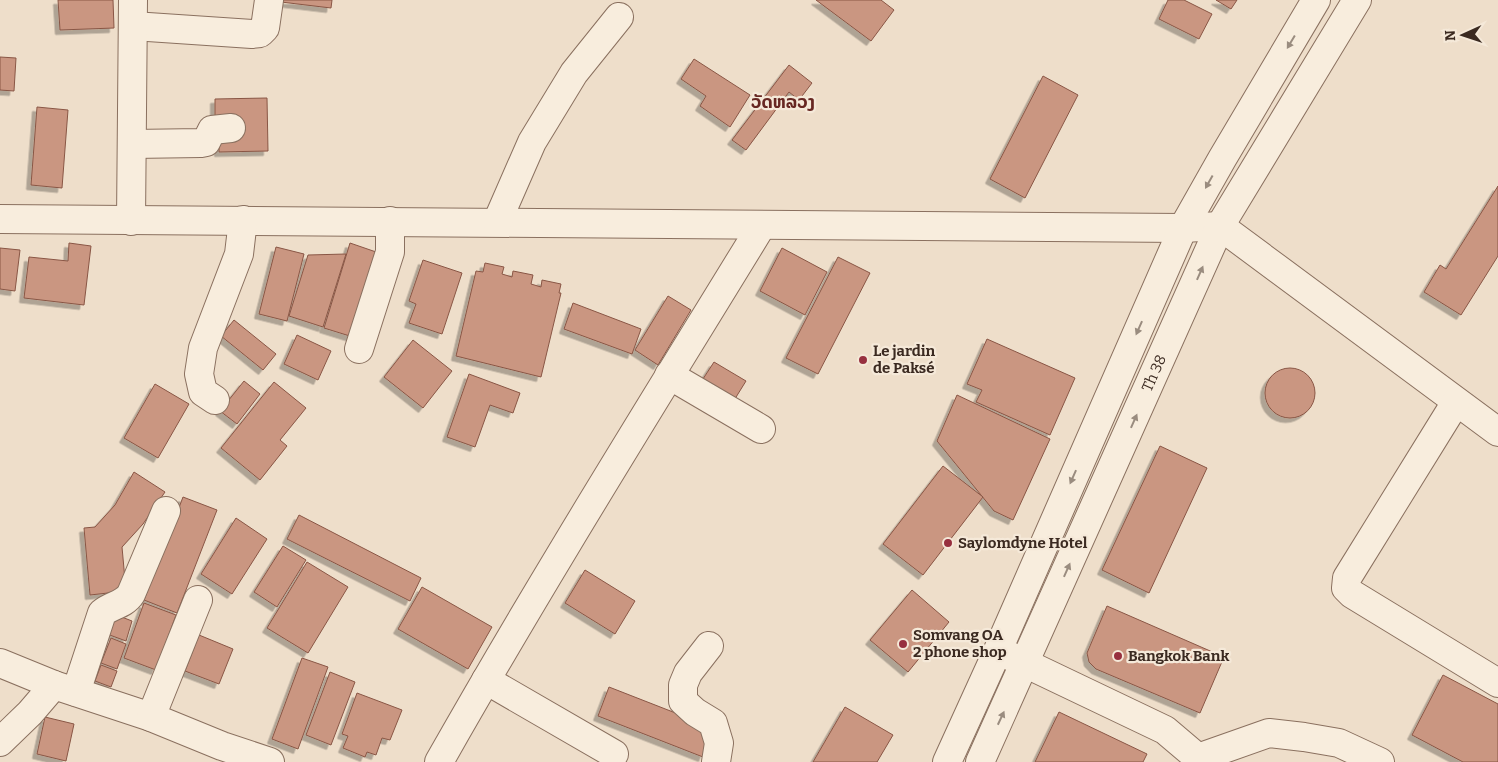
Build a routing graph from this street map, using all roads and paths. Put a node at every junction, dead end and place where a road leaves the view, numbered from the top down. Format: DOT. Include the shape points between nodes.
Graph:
graph roads {
  1 [pos="269,0"];
  2 [pos="1316,0"];
  3 [pos="1357,0"];
  4 [pos="133,13"];
  5 [pos="619,17"];
  6 [pos="230,128"];
  7 [pos="132,144"];
  8 [pos="0,219"];
  9 [pos="131,220"];
  10 [pos="243,220"];
  11 [pos="390,221"];
  12 [pos="497,222"];
  13 [pos="762,225"];
  14 [pos="1220,226"];
  15 [pos="1183,228"];
  16 [pos="359,349"];
  17 [pos="669,376"];
  18 [pos="214,400"];
  19 [pos="1456,402"];
  20 [pos="761,429"];
  21 [pos="1498,432"];
  22 [pos="166,511"];
  23 [pos="198,600"];
  24 [pos="709,646"];
  25 [pos="998,650"];
  26 [pos="0,663"];
  27 [pos="1026,663"];
  28 [pos="486,680"];
  29 [pos="1498,683"];
  30 [pos="65,689"];
  31 [pos="151,717"];
  32 [pos="0,742"];
  33 [pos="220,754"];
  34 [pos="614,754"];
  35 [pos="1199,760"];
  36 [pos="270,762"];
  37 [pos="439,762"];
  38 [pos="716,762"];
  39 [pos="947,762"];
  40 [pos="980,762"];
  41 [pos="1380,762"];
  1 -- 4 [label="street" via="265,28 252,34"];
  2 -- 15 [label="street, one-way"];
  3 -- 14 [label="street, Th 38"];
  4 -- 7 [label="street"];
  5 -- 12 [label="street" via="574,73 537,135"];
  6 -- 7 [label="street" via="212,130 206,142 201,143"];
  7 -- 9 [label="street"];
  8 -- 9 [label="street"];
  9 -- 10 [label="street"];
  10 -- 11 [label="street"];
  10 -- 18 [label="street" via="239,254 203,348 199,374 203,392"];
  11 -- 12 [label="street"];
  11 -- 16 [label="street" via="390,252"];
  12 -- 13 [label="street"];
  13 -- 15 [label="street"];
  13 -- 17 [label="street"];
  14 -- 15 [label="street"];
  14 -- 19 [label="street"];
  27 -- 14 [label="street, Th 38, one-way"];
  15 -- 25 [label="street, one-way"];
  17 -- 20 [label="street"];
  17 -- 28 [label="street"];
  19 -- 21 [label="street"];
  19 -- 29 [label="street" via="1347,578 1346,588"];
  22 -- 30 [label="street" via="131,594 127,600 102,613"];
  23 -- 31 [label="street"];
  24 -- 38 [label="street" via="688,673 683,685 683,701 713,723 719,742"];
  25 -- 27 [label="street"];
  25 -- 39 [label="street"];
  26 -- 30 [label="street"];
  27 -- 35 [label="street" via="1165,730"];
  40 -- 27 [label="street, Th 38, one-way"];
  28 -- 34 [label="street"];
  28 -- 37 [label="street"];
  30 -- 31 [label="street"];
  30 -- 32 [label="street" via="30,713"];
  31 -- 33 [label="street"];
  33 -- 36 [label="street"];
  35 -- 41 [label="street" via="1269,733 1339,743"];
}
